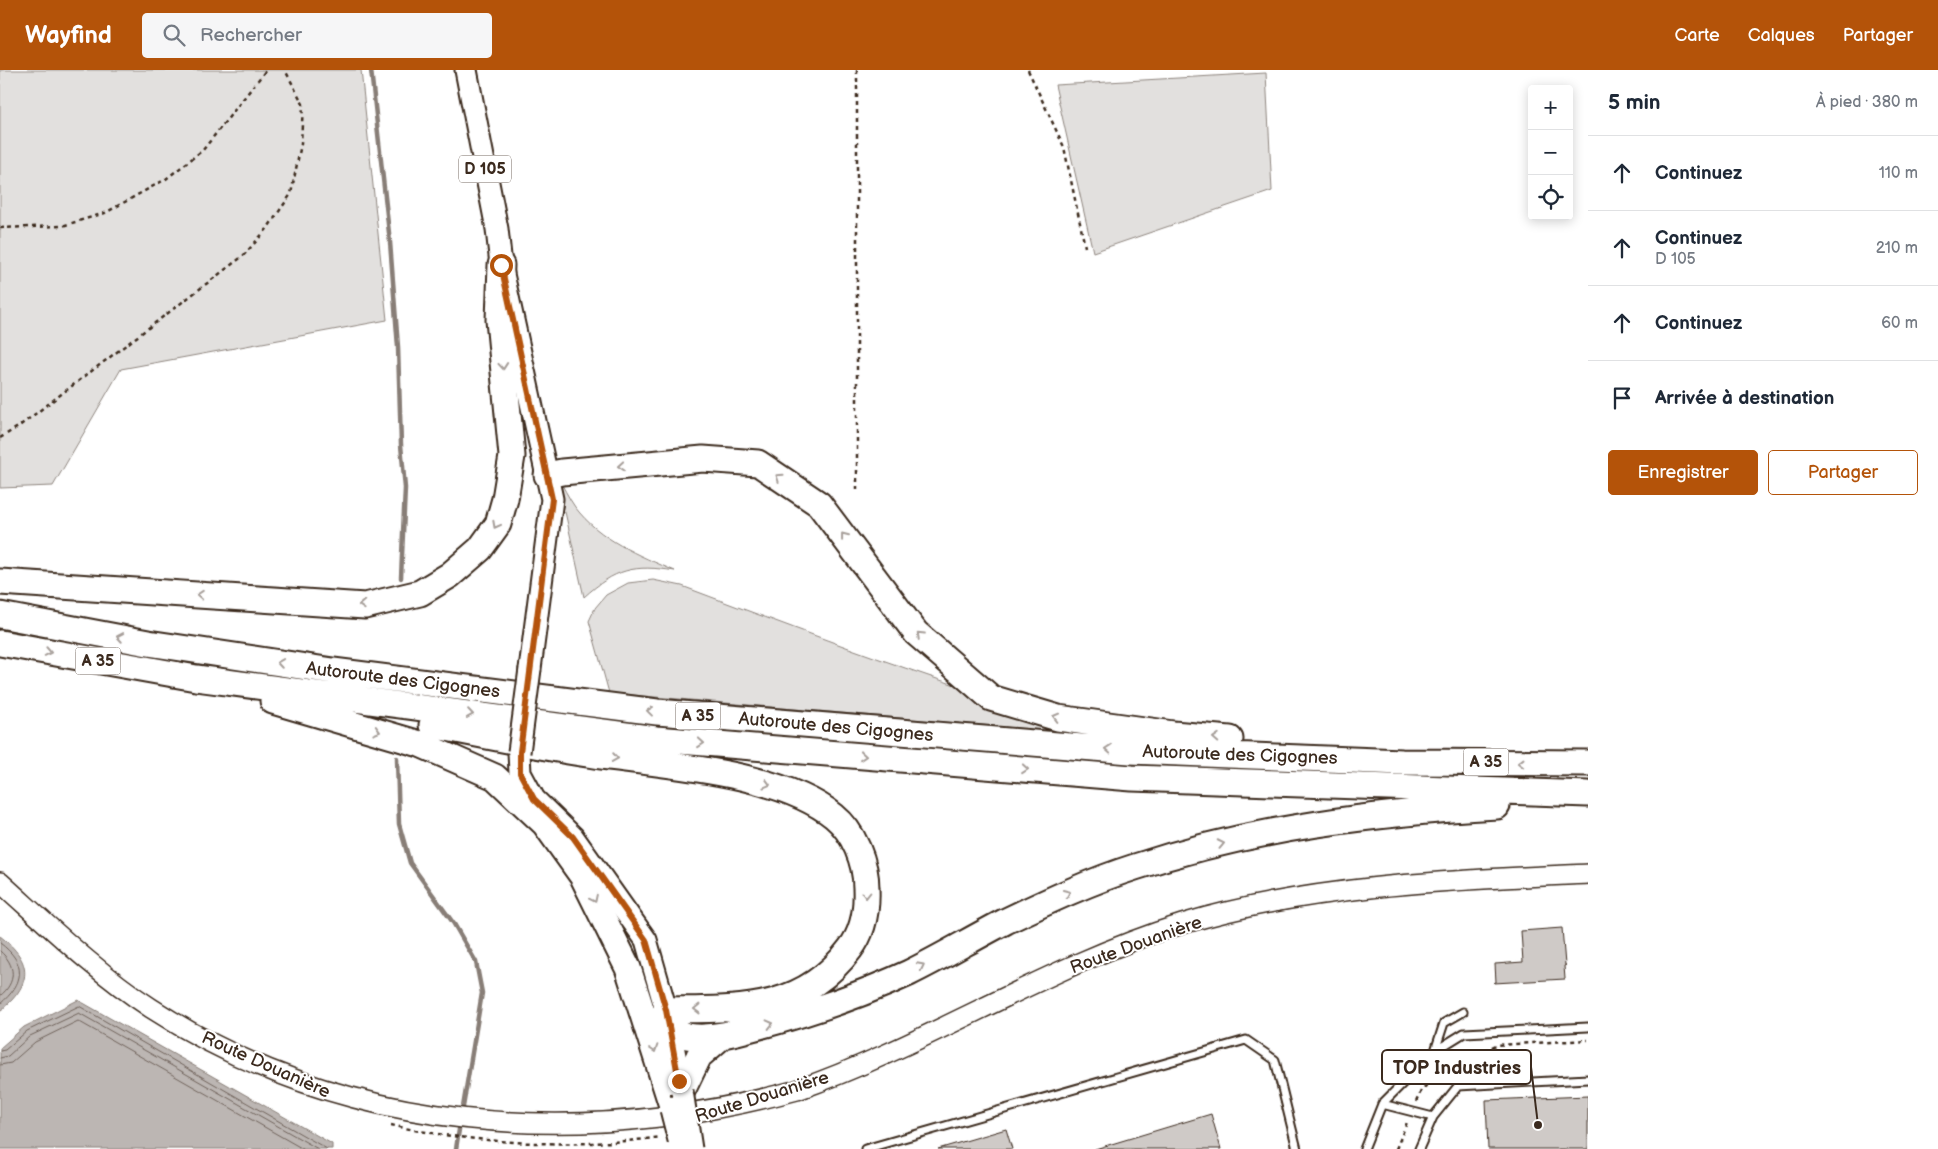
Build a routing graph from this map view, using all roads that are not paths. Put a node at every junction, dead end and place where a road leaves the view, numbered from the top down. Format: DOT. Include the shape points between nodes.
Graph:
graph roads {
  1 [pos="466,70"];
  2 [pos="501,265"];
  3 [pos="547,475"];
  4 [pos="0,582"];
  5 [pos="0,615"];
  6 [pos="0,643"];
  7 [pos="196,678"];
  8 [pos="1402,762"];
  9 [pos="1588,763"];
  10 [pos="1582,794"];
  11 [pos="1588,874"];
  12 [pos="0,882"];
  13 [pos="1463,1012"];
  14 [pos="667,1018"];
  15 [pos="1588,1026"];
  16 [pos="722,1036"];
  17 [pos="1435,1051"];
  18 [pos="1588,1079"];
  19 [pos="677,1100"];
  20 [pos="1382,1104"];
  21 [pos="1433,1117"];
  22 [pos="685,1146"];
  23 [pos="865,1149"];
  24 [pos="1297,1149"];
  25 [pos="1364,1149"];
  26 [pos="1419,1149"];
  1 -- 2 [label="main road, D 105"];
  2 -- 3 [label="main road, D 105"];
  2 -- 4 [label="highway, one-way" via="499,320 512,456 506,498 498,524 480,549 450,575 420,593 365,606"];
  8 -- 3 [label="highway, one-way" via="1362,745 1173,734 1058,718 991,698 916,633 819,504 758,463 703,459"];
  3 -- 14 [label="main road, D 105, bridge" via="552,499 520,773 534,799 573,837 646,940"];
  8 -- 5 [label="highway, Autoroute des Cigognes / A 35, one-way" via="1130,751 657,712 327,670"];
  6 -- 7 [label="highway, Autoroute des Cigognes / A 35, one-way"];
  7 -- 10 [label="highway, Autoroute des Cigognes / A 35, one-way" via="666,740 1132,778"];
  7 -- 14 [label="highway, one-way" via="567,751 719,773 806,798 835,816 848,832 862,860 866,880 865,918 855,942 840,963 822,980 790,998"];
  7 -- 19 [label="highway, one-way" via="420,744 495,777 545,824 583,877 628,968"];
  9 -- 8 [label="highway, Autoroute des Cigognes / A 35, one-way"];
  16 -- 10 [label="highway, one-way" via="786,1019 861,993 1077,889 1135,867 1200,848 1318,824 1408,811 1535,804"];
  11 -- 12 [label="main road, Route Douanière" via="1411,885 1288,899 1182,924 1103,954 923,1038 796,1090 678,1123 600,1130 509,1130 447,1123 376,1109 286,1078 185,1029 148,1006 101,972"];
  13 -- 17 [label="lane" via="1444,1023"];
  14 -- 16 [label="highway" via="679,1034"];
  14 -- 19 [label="main road"];
  15 -- 17 [label="lane" via="1464,1033"];
  16 -- 19 [label="highway" via="699,1056"];
  17 -- 20 [label="lane"];
  18 -- 21 [label="lane" via="1458,1086"];
  19 -- 22 [label="highway, bridge"];
  20 -- 21 [label="lane"];
  20 -- 25 [label="lane"];
  21 -- 26 [label="lane"];
  23 -- 24 [label="lane" via="1246,1040 1275,1060"];
}
